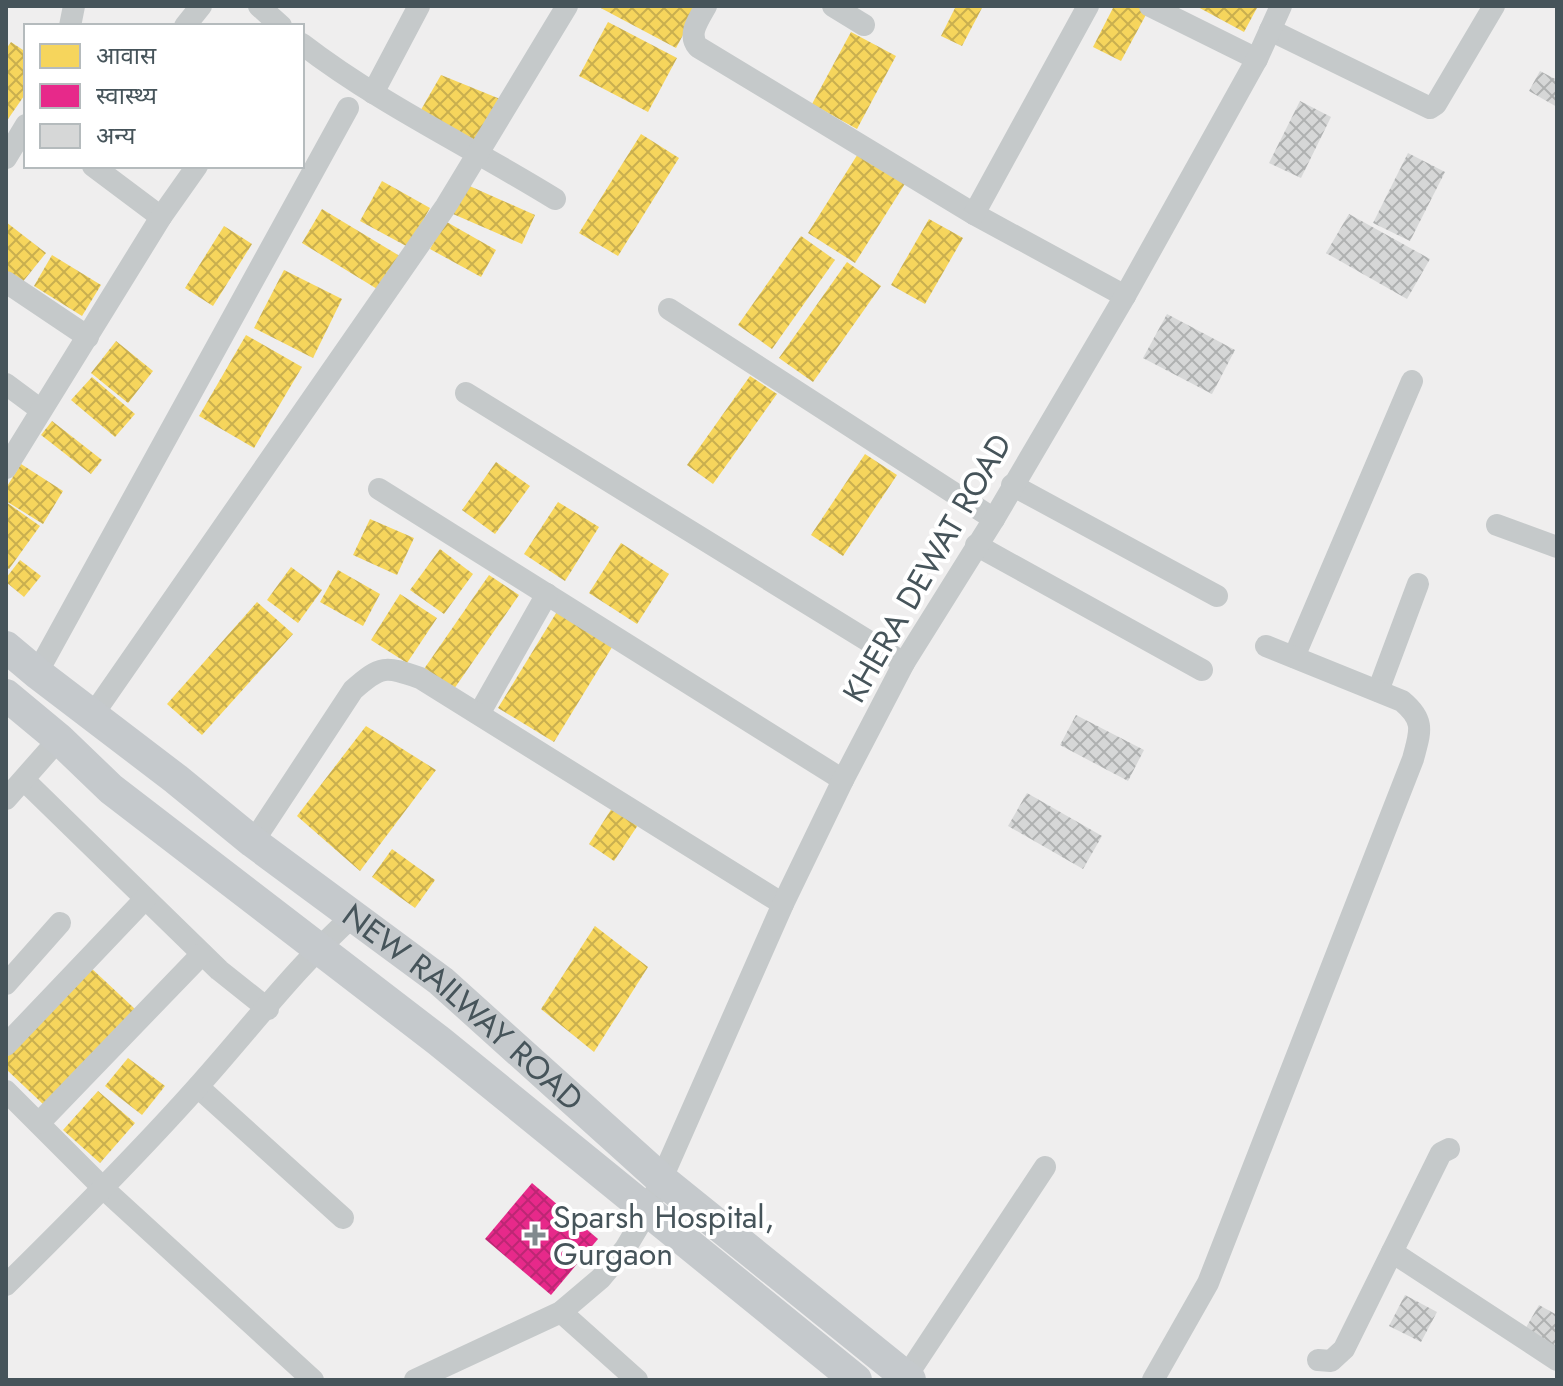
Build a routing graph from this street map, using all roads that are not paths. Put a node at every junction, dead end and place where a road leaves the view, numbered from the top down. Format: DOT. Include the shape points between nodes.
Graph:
graph roads {
  1 [pos="201,6"];
  2 [pos="259,6"];
  3 [pos="419,6"];
  4 [pos="567,6"];
  5 [pos="706,6"];
  6 [pos="833,6"];
  7 [pos="1088,6"];
  8 [pos="1150,6"];
  9 [pos="1281,6"];
  10 [pos="1494,6"];
  11 [pos="187,24"];
  12 [pos="279,24"];
  13 [pos="864,25"];
  14 [pos="1270,30"];
  15 [pos="304,45"];
  16 [pos="1257,59"];
  17 [pos="373,93"];
  18 [pos="348,108"];
  19 [pos="24,128"];
  20 [pos="480,153"];
  21 [pos="6,158"];
  22 [pos="96,168"];
  23 [pos="196,168"];
  24 [pos="555,199"];
  25 [pos="974,214"];
  26 [pos="161,217"];
  27 [pos="6,282"];
  28 [pos="1125,296"];
  29 [pos="669,309"];
  30 [pos="88,337"];
  31 [pos="1412,381"];
  32 [pos="6,384"];
  33 [pos="466,393"];
  34 [pos="41,410"];
  35 [pos="6,468"];
  36 [pos="1012,485"];
  37 [pos="379,489"];
  38 [pos="994,519"];
  39 [pos="1497,525"];
  40 [pos="976,545"];
  41 [pos="1557,547"];
  42 [pos="1418,584"];
  43 [pos="547,594"];
  44 [pos="1217,596"];
  45 [pos="1266,646"];
  46 [pos="6,647"];
  47 [pos="1294,657"];
  48 [pos="904,663"];
  49 [pos="1202,670"];
  50 [pos="37,673"];
  51 [pos="1378,691"];
  52 [pos="6,695"];
  53 [pos="479,714"];
  54 [pos="92,716"];
  55 [pos="59,739"];
  56 [pos="24,780"];
  57 [pos="843,780"];
  58 [pos="6,799"];
  59 [pos="253,842"];
  60 [pos="145,899"];
  61 [pos="783,904"];
  62 [pos="353,916"];
  63 [pos="60,923"];
  64 [pos="317,948"];
  65 [pos="202,954"];
  66 [pos="6,984"];
  67 [pos="268,1009"];
  68 [pos="6,1045"];
  69 [pos="198,1087"];
  70 [pos="6,1091"];
  71 [pos="39,1123"];
  72 [pos="1449,1149"];
  73 [pos="1045,1167"];
  74 [pos="661,1179"];
  75 [pos="104,1189"];
  76 [pos="647,1212"];
  77 [pos="343,1218"];
  78 [pos="1392,1252"];
  79 [pos="6,1285"];
  80 [pos="561,1312"];
  81 [pos="1318,1360"];
  82 [pos="1557,1360"];
  83 [pos="908,1378"];
  84 [pos="313,1380"];
  85 [pos="415,1380"];
  86 [pos="637,1380"];
  87 [pos="856,1380"];
  88 [pos="1153,1380"];
  1 -- 11 [label="street"];
  2 -- 12 [label="street"];
  3 -- 17 [label="street"];
  4 -- 20 [label="street"];
  5 -- 25 [label="street" via="693,33 698,47"];
  6 -- 13 [label="street"];
  7 -- 25 [label="street"];
  8 -- 16 [label="street"];
  9 -- 14 [label="street, KHERA DEWAT ROAD"];
  10 -- 14 [label="street" via="1430,108"];
  14 -- 16 [label="street, KHERA DEWAT ROAD"];
  15 -- 17 [label="street"];
  16 -- 28 [label="street, KHERA DEWAT ROAD"];
  17 -- 20 [label="street"];
  18 -- 50 [label="street"];
  19 -- 21 [label="street"];
  20 -- 24 [label="street"];
  20 -- 54 [label="street"];
  22 -- 26 [label="street"];
  23 -- 26 [label="street"];
  25 -- 28 [label="street"];
  26 -- 30 [label="street"];
  27 -- 30 [label="street"];
  28 -- 36 [label="street, KHERA DEWAT ROAD"];
  29 -- 38 [label="street"];
  30 -- 34 [label="street"];
  31 -- 47 [label="street"];
  32 -- 34 [label="street"];
  33 -- 48 [label="street"];
  34 -- 35 [label="street"];
  36 -- 38 [label="street, KHERA DEWAT ROAD"];
  36 -- 44 [label="street"];
  37 -- 43 [label="street"];
  38 -- 40 [label="street, KHERA DEWAT ROAD"];
  39 -- 41 [label="street"];
  40 -- 48 [label="street, KHERA DEWAT ROAD"];
  40 -- 49 [label="street"];
  42 -- 51 [label="street"];
  43 -- 53 [label="street"];
  43 -- 57 [label="street"];
  45 -- 47 [label="street"];
  46 -- 50 [label="main road, NEW RAILWAY ROAD"];
  47 -- 51 [label="street"];
  48 -- 57 [label="street, KHERA DEWAT ROAD"];
  50 -- 54 [label="main road, NEW RAILWAY ROAD"];
  51 -- 88 [label="street" via="1402,701 1420,723 1413,759 1208,1283"];
  52 -- 55 [label="main road, NEW RAILWAY ROAD"];
  53 -- 59 [label="street" via="420,678 394,669 375,671 353,690"];
  53 -- 61 [label="street"];
  54 -- 59 [label="main road, NEW RAILWAY ROAD"];
  55 -- 56 [label="street"];
  55 -- 64 [label="main road, NEW RAILWAY ROAD" via="111,789"];
  56 -- 58 [label="street"];
  56 -- 60 [label="street"];
  57 -- 61 [label="street, KHERA DEWAT ROAD"];
  59 -- 62 [label="main road, NEW RAILWAY ROAD"];
  60 -- 65 [label="street"];
  60 -- 68 [label="street"];
  61 -- 74 [label="street, KHERA DEWAT ROAD"];
  62 -- 64 [label="street"];
  62 -- 74 [label="main road, NEW RAILWAY ROAD" via="441,981"];
  63 -- 66 [label="street"];
  64 -- 67 [label="street"];
  64 -- 76 [label="main road, NEW RAILWAY ROAD"];
  65 -- 67 [label="street"];
  65 -- 71 [label="street"];
  67 -- 69 [label="street"];
  69 -- 75 [label="street"];
  69 -- 77 [label="street"];
  70 -- 71 [label="street"];
  71 -- 75 [label="street"];
  72 -- 78 [label="street" via="1441,1153"];
  73 -- 83 [label="street"];
  74 -- 76 [label="street, KHERA DEWAT ROAD"];
  74 -- 83 [label="main road, NEW RAILWAY ROAD"];
  75 -- 79 [label="street"];
  75 -- 84 [label="street"];
  76 -- 80 [label="street, KHERA DEWAT ROAD" via="608,1270"];
  76 -- 87 [label="main road, NEW RAILWAY ROAD"];
  78 -- 81 [label="street" via="1344,1349 1331,1361"];
  78 -- 82 [label="street"];
  80 -- 85 [label="street, KHERA DEWAT ROAD"];
  80 -- 86 [label="street"];
}
